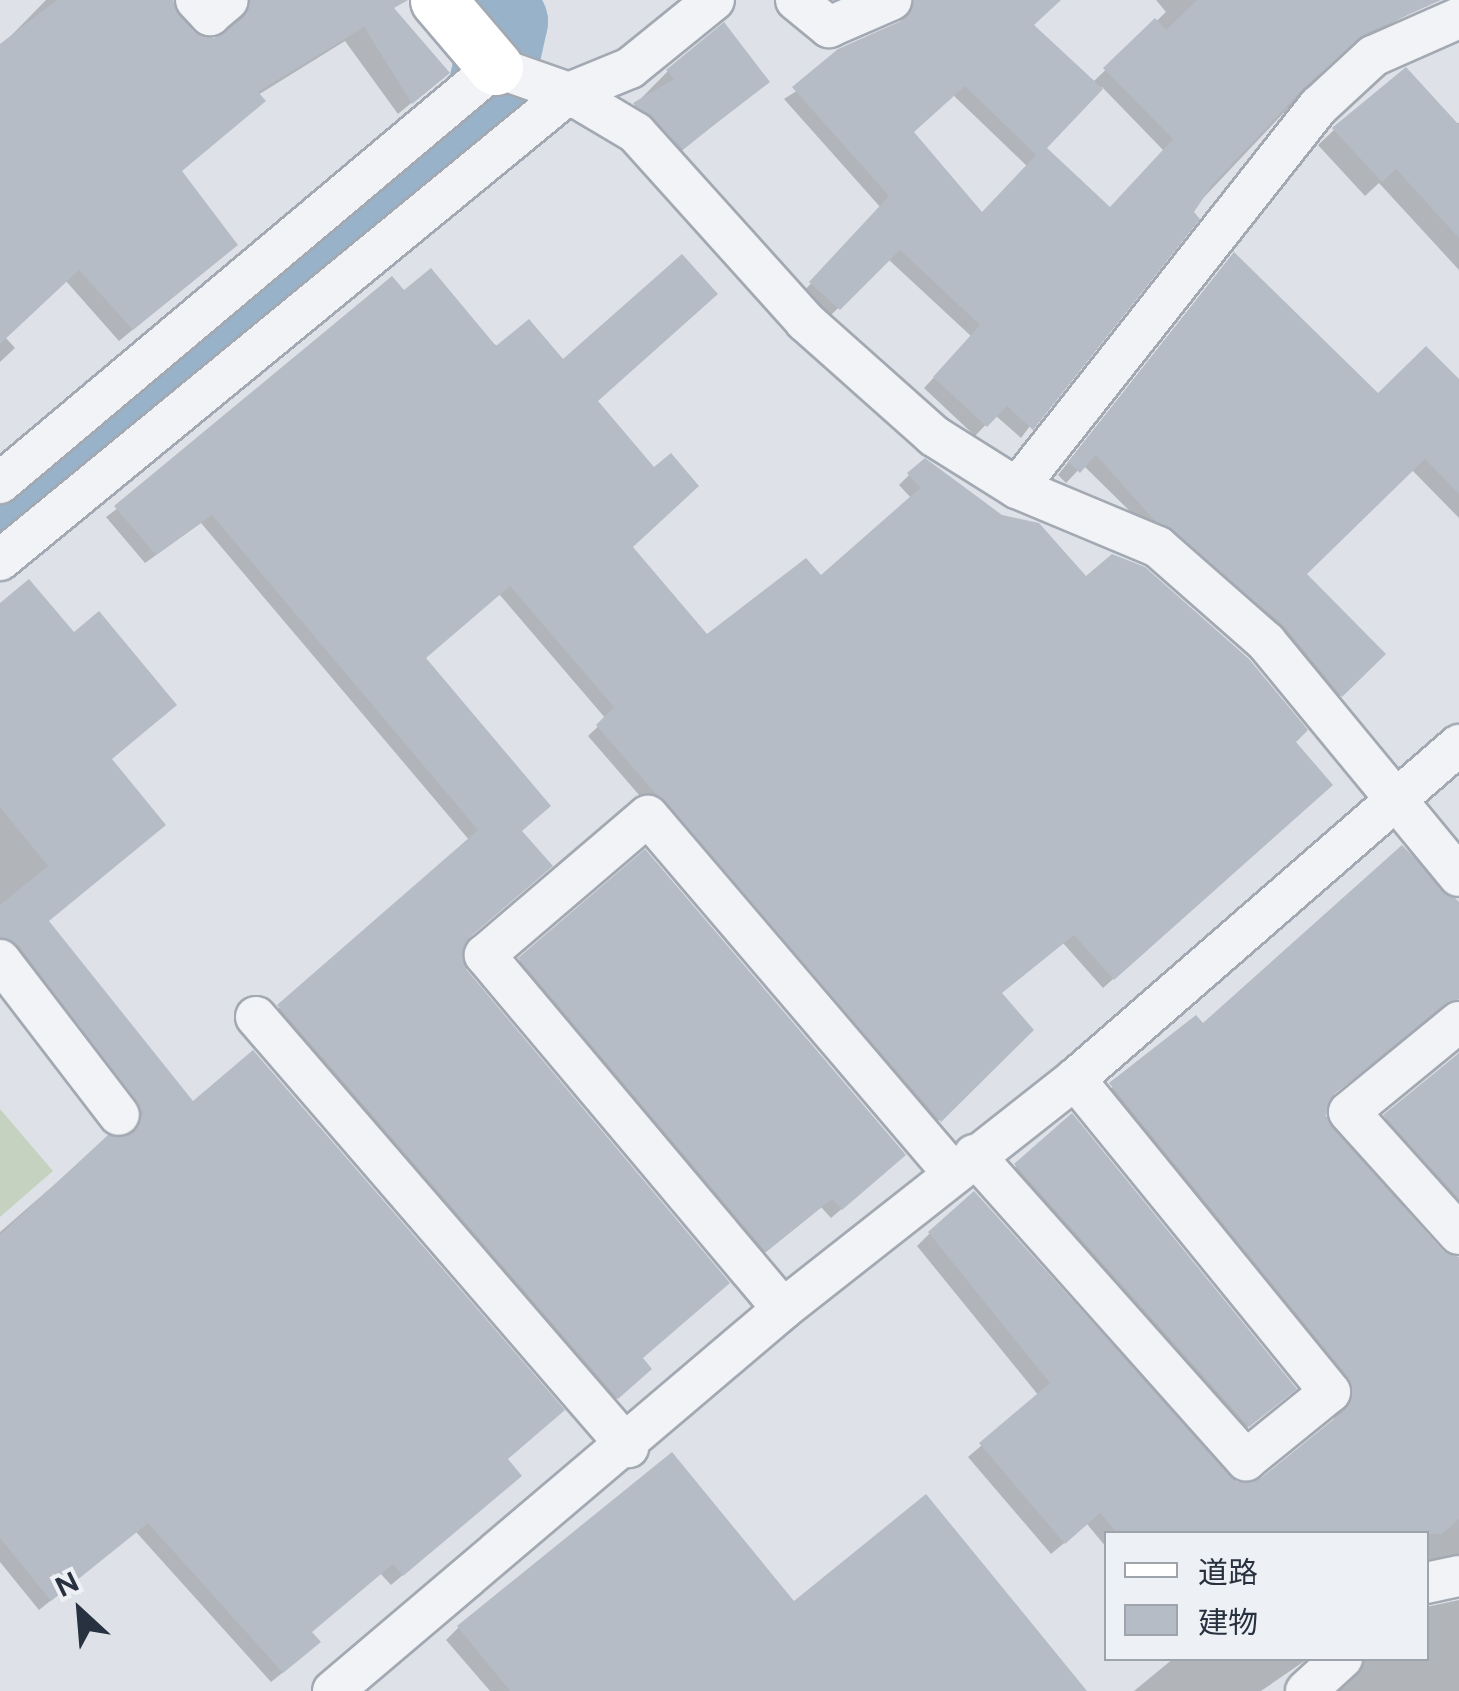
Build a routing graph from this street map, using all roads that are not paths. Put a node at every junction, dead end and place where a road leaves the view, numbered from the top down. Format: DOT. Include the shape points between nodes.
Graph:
graph roads {
  1 [pos="196,0"];
  2 [pos="228,0"];
  3 [pos="438,0"];
  4 [pos="714,0"];
  5 [pos="796,0"];
  6 [pos="891,0"];
  7 [pos="1453,31"];
  8 [pos="495,67"];
  9 [pos="570,93"];
  10 [pos="0,483"];
  11 [pos="1017,488"];
  12 [pos="0,560"];
  13 [pos="1459,745"];
  14 [pos="1400,797"];
  15 [pos="1459,876"];
  16 [pos="0,960"];
  17 [pos="256,1017"];
  18 [pos="1459,1022"];
  19 [pos="1075,1079"];
  20 [pos="119,1115"];
  21 [pos="963,1164"];
  22 [pos="1459,1234"];
  23 [pos="783,1309"];
  24 [pos="628,1447"];
  25 [pos="1459,1576"];
  26 [pos="1429,1582"];
  27 [pos="1339,1661"];
  28 [pos="333,1691"];
  29 [pos="1306,1691"];
  1 -- 2 [label="street" via="210,16"];
  3 -- 8 [label="street"];
  4 -- 9 [label="street" via="630,68"];
  5 -- 6 [label="street" via="829,27"];
  7 -- 11 [label="street" via="1372,56 1318,106"];
  8 -- 9 [label="street"];
  8 -- 10 [label="street"];
  9 -- 11 [label="street" via="636,133 874,384"];
  9 -- 12 [label="street"];
  11 -- 14 [label="street" via="1158,546 1266,642"];
  13 -- 14 [label="street"];
  14 -- 15 [label="street"];
  14 -- 19 [label="street"];
  16 -- 20 [label="street"];
  17 -- 24 [label="street"];
  18 -- 22 [label="street" via="1348,1112"];
  19 -- 21 [label="street"];
  19 -- 21 [label="street" via="1330,1392 1246,1460"];
  21 -- 23 [label="street"];
  21 -- 23 [label="street" via="648,816 486,954"];
  23 -- 24 [label="street"];
  24 -- 28 [label="street"];
  25 -- 26 [label="street"];
  27 -- 29 [label="street"];
}
